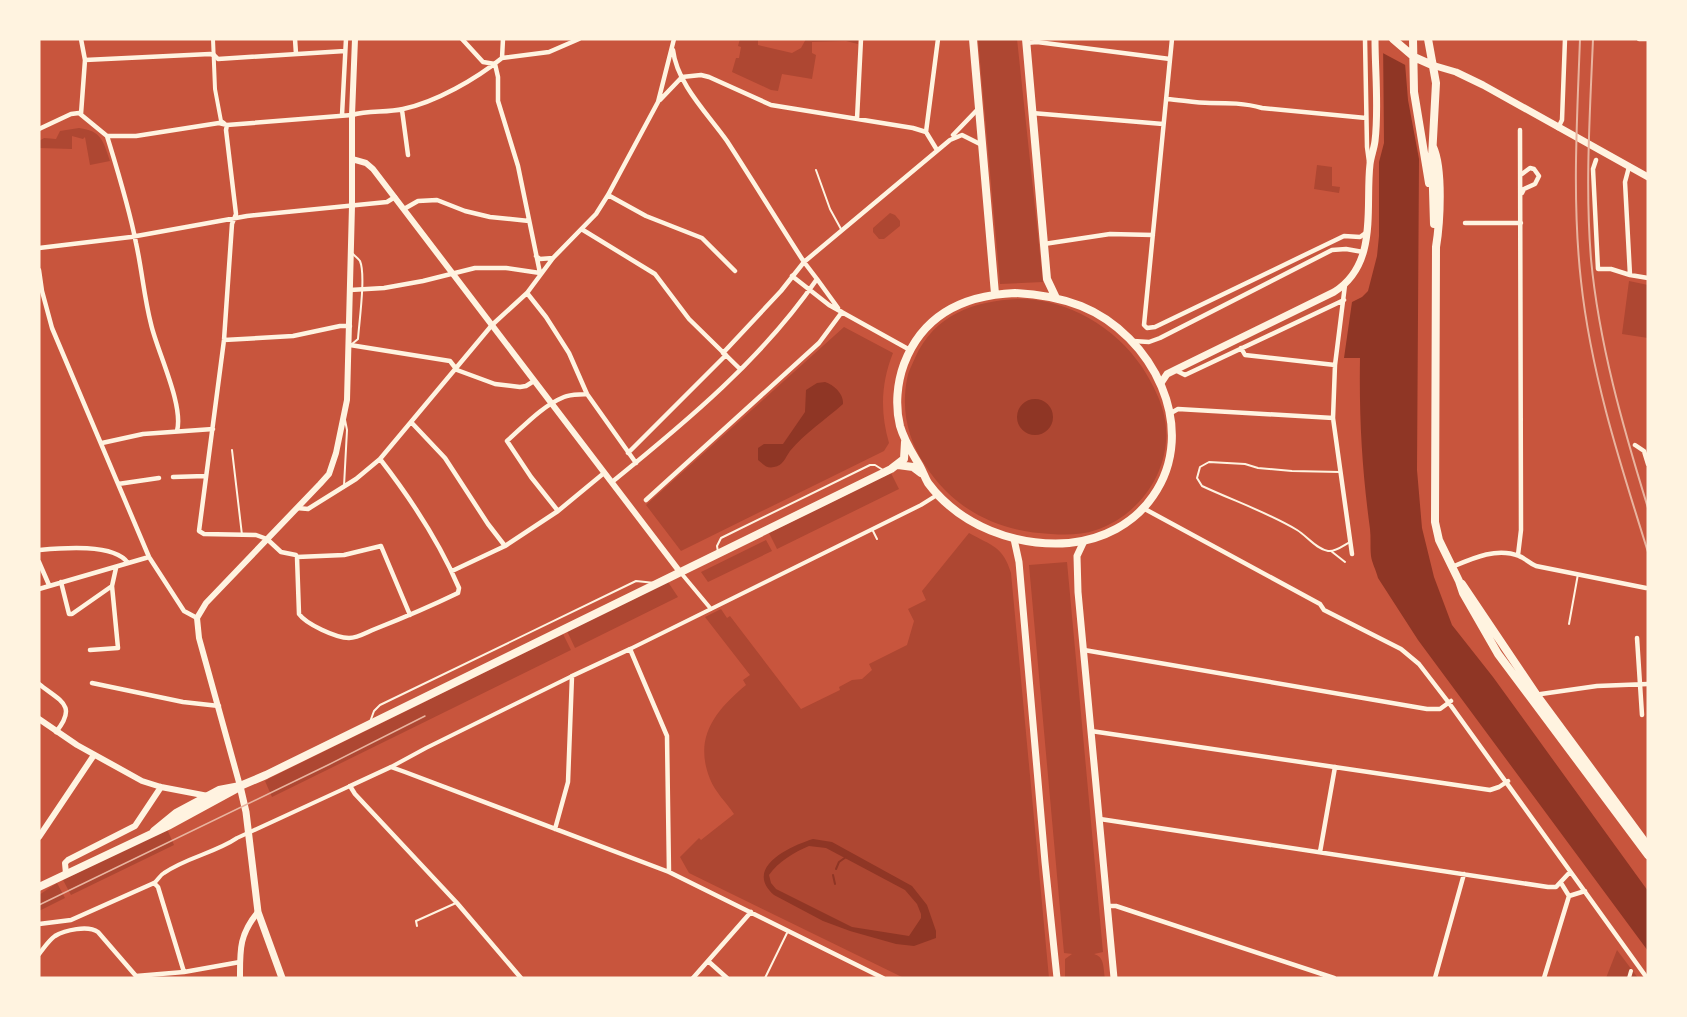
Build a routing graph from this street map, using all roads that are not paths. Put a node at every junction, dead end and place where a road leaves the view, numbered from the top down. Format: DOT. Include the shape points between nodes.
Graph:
graph roads {
  1 [pos="81,39"];
  2 [pos="213,39"];
  3 [pos="295,39"];
  4 [pos="346,39"];
  5 [pos="355,39"];
  6 [pos="462,39"];
  7 [pos="503,39"];
  8 [pos="579,39"];
  9 [pos="674,39"];
  10 [pos="861,39"];
  11 [pos="938,39"];
  12 [pos="973,39"];
  13 [pos="1172,39"];
  14 [pos="1365,39"];
  15 [pos="1393,39"];
  16 [pos="1417,39"];
  17 [pos="1428,39"];
  18 [pos="1565,39"];
  19 [pos="1639,39"];
  20 [pos="1648,39"];
  21 [pos="1374,40"];
  22 [pos="1026,41"];
  23 [pos="1401,44"];
  24 [pos="672,48"];
  25 [pos="345,51"];
  26 [pos="296,54"];
  27 [pos="214,55"];
  28 [pos="1366,55"];
  29 [pos="502,58"];
  30 [pos="1170,59"];
  31 [pos="85,60"];
  32 [pos="495,64"];
  33 [pos="1432,65"];
  34 [pos="682,77"];
  35 [pos="1167,99"];
  36 [pos="658,102"];
  37 [pos="978,109"];
  38 [pos="402,110"];
  39 [pos="1032,113"];
  40 [pos="81,114"];
  41 [pos="342,115"];
  42 [pos="352,115"];
  43 [pos="1366,118"];
  44 [pos="857,119"];
  45 [pos="1163,124"];
  46 [pos="227,125"];
  47 [pos="39,129"];
  48 [pos="1558,129"];
  49 [pos="1520,130"];
  50 [pos="926,132"];
  51 [pos="107,136"];
  52 [pos="950,140"];
  53 [pos="982,145"];
  54 [pos="1433,147"];
  55 [pos="937,150"];
  56 [pos="408,155"];
  57 [pos="352,159"];
  58 [pos="1596,160"];
  59 [pos="1370,165"];
  60 [pos="1629,167"];
  61 [pos="816,170"];
  62 [pos="1521,177"];
  63 [pos="1648,177"];
  64 [pos="1432,193"];
  65 [pos="608,195"];
  66 [pos="1521,196"];
  67 [pos="395,197"];
  68 [pos="352,206"];
  69 [pos="404,208"];
  70 [pos="234,218"];
  71 [pos="529,221"];
  72 [pos="1439,222"];
  73 [pos="1465,223"];
  74 [pos="1521,223"];
  75 [pos="841,229"];
  76 [pos="583,230"];
  77 [pos="1367,232"];
  78 [pos="1153,235"];
  79 [pos="135,236"];
  80 [pos="1044,244"];
  81 [pos="39,248"];
  82 [pos="1363,252"];
  83 [pos="351,253"];
  84 [pos="536,256"];
  85 [pos="553,258"];
  86 [pos="804,262"];
  87 [pos="39,270"];
  88 [pos="735,271"];
  89 [pos="454,273"];
  90 [pos="540,273"];
  91 [pos="1630,275"];
  92 [pos="792,276"];
  93 [pos="1648,278"];
  94 [pos="817,279"];
  95 [pos="1345,285"];
  96 [pos="350,290"];
  97 [pos="361,290"];
  98 [pos="809,290"];
  99 [pos="527,293"];
  100 [pos="995,294"];
  101 [pos="1056,298"];
  102 [pos="1344,300"];
  103 [pos="1199,306"];
  104 [pos="842,312"];
  105 [pos="1204,315"];
  106 [pos="492,325"];
  107 [pos="350,326"];
  108 [pos="224,340"];
  109 [pos="1132,341"];
  110 [pos="350,345"];
  111 [pos="1241,348"];
  112 [pos="910,350"];
  113 [pos="724,354"];
  114 [pos="1335,365"];
  115 [pos="455,368"];
  116 [pos="740,369"];
  117 [pos="1175,370"];
  118 [pos="534,381"];
  119 [pos="1161,383"];
  120 [pos="587,394"];
  121 [pos="552,404"];
  122 [pos="1171,413"];
  123 [pos="345,417"];
  124 [pos="1333,418"];
  125 [pos="411,422"];
  126 [pos="213,429"];
  127 [pos="177,430"];
  128 [pos="905,442"];
  129 [pos="102,443"];
  130 [pos="1635,445"];
  131 [pos="232,450"];
  132 [pos="628,453"];
  133 [pos="380,459"];
  134 [pos="636,463"];
  135 [pos="1648,464"];
  136 [pos="898,465"];
  137 [pos="885,471"];
  138 [pos="1340,472"];
  139 [pos="604,473"];
  140 [pos="923,474"];
  141 [pos="205,476"];
  142 [pos="173,477"];
  143 [pos="159,478"];
  144 [pos="612,482"];
  145 [pos="118,484"];
  146 [pos="344,486"];
  147 [pos="938,494"];
  148 [pos="646,500"];
  149 [pos="297,508"];
  150 [pos="1143,508"];
  151 [pos="558,512"];
  152 [pos="872,529"];
  153 [pos="242,535"];
  154 [pos="267,539"];
  155 [pos="877,539"];
  156 [pos="1014,539"];
  157 [pos="1084,541"];
  158 [pos="1350,542"];
  159 [pos="505,546"];
  160 [pos="39,550"];
  161 [pos="1330,551"];
  162 [pos="718,553"];
  163 [pos="1352,554"];
  164 [pos="1518,555"];
  165 [pos="149,557"];
  166 [pos="297,557"];
  167 [pos="39,562"];
  168 [pos="1345,562"];
  169 [pos="128,563"];
  170 [pos="1452,567"];
  171 [pos="116,568"];
  172 [pos="452,571"];
  173 [pos="680,572"];
  174 [pos="1578,574"];
  175 [pos="61,582"];
  176 [pos="657,584"];
  177 [pos="49,585"];
  178 [pos="112,586"];
  179 [pos="1646,588"];
  180 [pos="39,589"];
  181 [pos="711,609"];
  182 [pos="410,615"];
  183 [pos="197,618"];
  184 [pos="1569,624"];
  185 [pos="1637,638"];
  186 [pos="630,649"];
  187 [pos="90,650"];
  188 [pos="1084,650"];
  189 [pos="572,676"];
  190 [pos="92,683"];
  191 [pos="1639,683"];
  192 [pos="39,684"];
  193 [pos="1648,684"];
  194 [pos="1532,695"];
  195 [pos="391,700"];
  196 [pos="1450,702"];
  197 [pos="219,706"];
  198 [pos="396,711"];
  199 [pos="1642,715"];
  200 [pos="39,719"];
  201 [pos="370,724"];
  202 [pos="1091,731"];
  203 [pos="56,732"];
  204 [pos="94,755"];
  205 [pos="391,767"];
  206 [pos="1335,767"];
  207 [pos="1507,782"];
  208 [pos="240,786"];
  209 [pos="350,786"];
  210 [pos="161,787"];
  211 [pos="208,796"];
  212 [pos="1100,819"];
  213 [pos="555,829"];
  214 [pos="154,831"];
  215 [pos="249,835"];
  216 [pos="39,837"];
  217 [pos="1648,846"];
  218 [pos="1320,852"];
  219 [pos="1648,855"];
  220 [pos="1571,871"];
  221 [pos="669,872"];
  222 [pos="66,874"];
  223 [pos="1464,874"];
  224 [pos="154,883"];
  225 [pos="1562,883"];
  226 [pos="40,888"];
  227 [pos="1585,890"];
  228 [pos="1569,896"];
  229 [pos="457,903"];
  230 [pos="1107,906"];
  231 [pos="258,912"];
  232 [pos="751,912"];
  233 [pos="39,924"];
  234 [pos="417,926"];
  235 [pos="788,930"];
  236 [pos="39,954"];
  237 [pos="708,961"];
  238 [pos="240,962"];
  239 [pos="1631,971"];
  240 [pos="184,972"];
  241 [pos="240,978"];
  242 [pos="282,978"];
  243 [pos="521,978"];
  244 [pos="693,978"];
  245 [pos="727,978"];
  246 [pos="765,978"];
  247 [pos="883,978"];
  248 [pos="1058,978"];
  249 [pos="1114,978"];
  250 [pos="1334,978"];
  251 [pos="1435,978"];
  252 [pos="1544,978"];
  253 [pos="1629,978"];
  254 [pos="1647,978"];
  1 -- 31 [label="street"];
  2 -- 27 [label="street"];
  3 -- 26 [label="street"];
  4 -- 25 [label="street"];
  5 -- 42 [label="street"];
  6 -- 32 [label="street" via="483,62"];
  7 -- 29 [label="street"];
  8 -- 29 [label="street" via="549,52"];
  9 -- 24 [label="street"];
  10 -- 44 [label="street"];
  11 -- 50 [label="street"];
  12 -- 37 [label="main road"];
  13 -- 30 [label="street"];
  14 -- 28 [label="street"];
  15 -- 23 [label="main road"];
  16 -- 23 [label="main road"];
  16 -- 64 [label="main road" via="1414,92"];
  17 -- 33 [label="main road"];
  18 -- 48 [label="street" via="1562,120"];
  19 -- 20 [label="street"];
  21 -- 28 [label="street"];
  21 -- 59 [label="main road" via="1376,130"];
  22 -- 30 [label="street"];
  22 -- 39 [label="main road"];
  23 -- 33 [label="main road"];
  24 -- 34 [label="street"];
  24 -- 36 [label="street"];
  25 -- 26 [label="street"];
  25 -- 41 [label="street"];
  26 -- 27 [label="street" via="218,59"];
  27 -- 31 [label="street"];
  27 -- 46 [label="street" via="215,89 221,121"];
  28 -- 43 [label="street"];
  29 -- 32 [label="street"];
  30 -- 35 [label="street"];
  31 -- 40 [label="street"];
  32 -- 38 [label="street" via="433,99"];
  32 -- 71 [label="street" via="498,101 518,166"];
  33 -- 48 [label="main road" via="1456,72"];
  33 -- 54 [label="main road" via="1436,94"];
  34 -- 36 [label="street"];
  34 -- 44 [label="street" via="709,77 771,105"];
  34 -- 86 [label="street"];
  35 -- 43 [label="street"];
  35 -- 45 [label="street"];
  36 -- 65 [label="street"];
  37 -- 52 [label="street"];
  37 -- 53 [label="main road"];
  38 -- 42 [label="street"];
  38 -- 56 [label="street"];
  39 -- 45 [label="street"];
  39 -- 80 [label="main road"];
  40 -- 47 [label="street" via="71,114"];
  40 -- 51 [label="street"];
  41 -- 42 [label="street"];
  41 -- 46 [label="street"];
  42 -- 57 [label="street"];
  43 -- 59 [label="street"];
  44 -- 50 [label="street"];
  45 -- 78 [label="street"];
  46 -- 51 [label="street"];
  46 -- 70 [label="street"];
  48 -- 60 [label="main road"];
  49 -- 62 [label="street"];
  50 -- 55 [label="street"];
  51 -- 79 [label="street"];
  52 -- 53 [label="street" via="962,135"];
  52 -- 55 [label="street"];
  53 -- 100 [label="main road"];
  54 -- 64 [label="main road"];
  54 -- 72 [label="main road" via="1437,156"];
  55 -- 75 [label="street"];
  57 -- 67 [label="street" via="373,169"];
  57 -- 68 [label="street"];
  58 -- 91 [label="street" via="1593,169 1598,269"];
  59 -- 77 [label="main road"];
  60 -- 63 [label="main road"];
  60 -- 91 [label="street" via="1625,182"];
  61 -- 75 [label="lane"];
  62 -- 66 [label="street"];
  62 -- 66 [label="street" via="1530,168 1539,176"];
  64 -- 72 [label="main road"];
  65 -- 76 [label="street"];
  65 -- 88 [label="street" via="675,229 702,238"];
  66 -- 74 [label="street"];
  67 -- 68 [label="street" via="387,202"];
  67 -- 69 [label="street"];
  68 -- 70 [label="street"];
  68 -- 83 [label="street"];
  69 -- 71 [label="street" via="417,201 437,200 490,217"];
  69 -- 89 [label="street"];
  70 -- 79 [label="street"];
  70 -- 108 [label="street"];
  71 -- 84 [label="street"];
  72 -- 170 [label="main road" via="1435,522"];
  73 -- 74 [label="street"];
  74 -- 164 [label="street"];
  75 -- 86 [label="street"];
  76 -- 85 [label="street"];
  76 -- 113 [label="street" via="655,274 683,314"];
  77 -- 82 [label="main road"];
  77 -- 103 [label="street" via="1360,237 1344,236"];
  78 -- 80 [label="street" via="1110,234"];
  78 -- 103 [label="street" via="1143,325 1155,327"];
  79 -- 81 [label="street"];
  79 -- 127 [label="street" via="151,328 179,420"];
  80 -- 101 [label="main road" via="1047,279"];
  82 -- 95 [label="main road" via="1355,273"];
  82 -- 105 [label="street" via="1332,250"];
  83 -- 96 [label="street"];
  83 -- 97 [label="lane" via="361,263"];
  84 -- 85 [label="street"];
  84 -- 90 [label="street"];
  85 -- 90 [label="street"];
  86 -- 92 [label="street"];
  86 -- 94 [label="street"];
  87 -- 129 [label="street" via="50,321"];
  89 -- 90 [label="street" via="484,267"];
  89 -- 97 [label="street"];
  89 -- 106 [label="street"];
  90 -- 99 [label="street"];
  91 -- 93 [label="street"];
  92 -- 98 [label="street"];
  92 -- 113 [label="street"];
  94 -- 98 [label="street"];
  94 -- 104 [label="street"];
  95 -- 102 [label="street"];
  95 -- 117 [label="main road"];
  96 -- 97 [label="street"];
  96 -- 107 [label="street"];
  97 -- 110 [label="lane" via="358,339"];
  98 -- 104 [label="street"];
  98 -- 116 [label="street"];
  99 -- 106 [label="street"];
  99 -- 120 [label="street" via="569,353"];
  100 -- 101 [label="main road"];
  100 -- 112 [label="main road" via="946,311 926,328"];
  101 -- 109 [label="main road" via="1104,319"];
  102 -- 111 [label="street"];
  102 -- 114 [label="street"];
  103 -- 105 [label="street"];
  104 -- 112 [label="street"];
  104 -- 148 [label="street" via="819,343"];
  105 -- 109 [label="street" via="1149,342"];
  106 -- 115 [label="street"];
  106 -- 118 [label="street"];
  107 -- 108 [label="street" via="293,336"];
  107 -- 110 [label="street"];
  108 -- 126 [label="street"];
  109 -- 119 [label="main road"];
  110 -- 115 [label="street" via="441,359 450,361"];
  110 -- 123 [label="street"];
  111 -- 114 [label="street" via="1245,355"];
  111 -- 117 [label="street" via="1185,375"];
  112 -- 128 [label="main road" via="897,404"];
  113 -- 116 [label="street"];
  113 -- 132 [label="street"];
  114 -- 124 [label="street"];
  115 -- 118 [label="street" via="505,385 520,387"];
  115 -- 125 [label="street"];
  116 -- 134 [label="street"];
  117 -- 119 [label="main road"];
  118 -- 121 [label="street"];
  119 -- 122 [label="main road"];
  120 -- 121 [label="street" via="566,396"];
  120 -- 132 [label="street"];
  121 -- 139 [label="street"];
  121 -- 151 [label="street" via="507,441"];
  122 -- 124 [label="street" via="1178,409"];
  122 -- 150 [label="main road" via="1170,461 1156,492"];
  123 -- 146 [label="lane"];
  123 -- 149 [label="street" via="329,474"];
  124 -- 138 [label="street"];
  125 -- 133 [label="street"];
  125 -- 159 [label="street" via="445,458"];
  126 -- 127 [label="street"];
  126 -- 141 [label="street"];
  127 -- 129 [label="street"];
  128 -- 136 [label="main road" via="904,459"];
  128 -- 140 [label="main road"];
  129 -- 145 [label="street"];
  130 -- 135 [label="street" via="1644,451"];
  131 -- 153 [label="lane"];
  132 -- 134 [label="street"];
  133 -- 146 [label="street"];
  133 -- 172 [label="street" via="418,510"];
  134 -- 144 [label="street"];
  136 -- 137 [label="main road"];
  136 -- 140 [label="main road" via="913,467"];
  137 -- 162 [label="main road"];
  137 -- 162 [label="lane" via="870,465 721,537"];
  138 -- 158 [label="street"];
  138 -- 161 [label="lane" via="1209,462 1197,471 1202,486 1277,519"];
  139 -- 144 [label="street"];
  139 -- 151 [label="street"];
  140 -- 147 [label="main road"];
  141 -- 142 [label="street"];
  141 -- 153 [label="street" via="199,531"];
  143 -- 145 [label="street"];
  144 -- 173 [label="street"];
  145 -- 165 [label="street"];
  146 -- 149 [label="street" via="308,509"];
  147 -- 152 [label="street"];
  147 -- 156 [label="main road" via="978,524"];
  149 -- 154 [label="street"];
  150 -- 157 [label="main road" via="1112,532"];
  150 -- 196 [label="street" via="1412,657"];
  151 -- 159 [label="street"];
  152 -- 155 [label="lane"];
  152 -- 181 [label="street"];
  153 -- 154 [label="street"];
  154 -- 166 [label="street" via="281,552"];
  154 -- 183 [label="street" via="206,603"];
  156 -- 157 [label="main road" via="1041,543"];
  156 -- 248 [label="main road"];
  157 -- 188 [label="main road" via="1077,560"];
  158 -- 161 [label="lane"];
  158 -- 163 [label="street"];
  159 -- 172 [label="street"];
  160 -- 169 [label="street" via="88,548 118,554"];
  161 -- 168 [label="lane"];
  162 -- 173 [label="main road"];
  164 -- 170 [label="street" via="1488,554"];
  164 -- 174 [label="street" via="1536,566"];
  165 -- 169 [label="street"];
  165 -- 183 [label="street" via="184,611"];
  166 -- 182 [label="street" via="344,555 381,546"];
  166 -- 182 [label="street" via="299,614 315,626 347,638"];
  167 -- 177 [label="street"];
  169 -- 171 [label="street"];
  170 -- 194 [label="main road" via="1498,654"];
  171 -- 175 [label="street"];
  171 -- 178 [label="street"];
  172 -- 182 [label="street" via="458,593"];
  173 -- 176 [label="main road"];
  173 -- 181 [label="street"];
  174 -- 179 [label="street"];
  174 -- 184 [label="lane"];
  175 -- 177 [label="street"];
  175 -- 178 [label="street" via="69,614"];
  176 -- 195 [label="lane" via="636,581"];
  176 -- 198 [label="main road"];
  177 -- 180 [label="street"];
  178 -- 187 [label="street" via="118,648"];
  181 -- 186 [label="street"];
  183 -- 197 [label="street"];
  185 -- 191 [label="street"];
  186 -- 189 [label="street"];
  186 -- 221 [label="street" via="667,736"];
  188 -- 196 [label="street" via="1427,709 1440,709"];
  188 -- 202 [label="main road"];
  189 -- 205 [label="street"];
  189 -- 213 [label="street" via="568,782"];
  190 -- 197 [label="street"];
  191 -- 193 [label="street"];
  191 -- 194 [label="street"];
  191 -- 199 [label="street"];
  192 -- 203 [label="street" via="68,712"];
  194 -- 217 [label="main road"];
  194 -- 219 [label="main road"];
  195 -- 198 [label="lane"];
  195 -- 201 [label="lane" via="374,711"];
  196 -- 207 [label="street"];
  197 -- 208 [label="street"];
  198 -- 201 [label="main road"];
  200 -- 203 [label="street"];
  201 -- 208 [label="main road"];
  202 -- 206 [label="street"];
  202 -- 212 [label="main road"];
  203 -- 204 [label="street"];
  204 -- 210 [label="street"];
  204 -- 216 [label="street"];
  205 -- 209 [label="street"];
  205 -- 213 [label="street"];
  206 -- 207 [label="street" via="1490,789"];
  206 -- 218 [label="street"];
  207 -- 220 [label="street"];
  208 -- 211 [label="main road"];
  208 -- 214 [label="main road"];
  208 -- 215 [label="main road"];
  209 -- 215 [label="street"];
  209 -- 229 [label="street"];
  210 -- 211 [label="street"];
  210 -- 222 [label="street" via="139,823 68,860"];
  211 -- 214 [label="main road" via="176,813"];
  212 -- 218 [label="street"];
  212 -- 230 [label="main road"];
  213 -- 221 [label="street"];
  214 -- 222 [label="main road"];
  215 -- 224 [label="street" via="162,874"];
  215 -- 231 [label="main road"];
  218 -- 223 [label="street"];
  220 -- 225 [label="street"];
  220 -- 227 [label="street"];
  221 -- 232 [label="street"];
  222 -- 226 [label="main road"];
  223 -- 225 [label="street" via="1548,887"];
  223 -- 251 [label="street"];
  224 -- 233 [label="street" via="70,920"];
  224 -- 240 [label="street" via="172,927"];
  225 -- 228 [label="street"];
  227 -- 228 [label="street"];
  227 -- 254 [label="street"];
  228 -- 252 [label="street"];
  229 -- 234 [label="lane" via="416,921"];
  229 -- 243 [label="street"];
  230 -- 249 [label="main road"];
  230 -- 250 [label="street"];
  231 -- 238 [label="street" via="248,924"];
  231 -- 242 [label="main road"];
  232 -- 235 [label="street"];
  232 -- 237 [label="street"];
  235 -- 246 [label="lane"];
  235 -- 247 [label="street"];
  236 -- 240 [label="street" via="53,937 87,929 95,930 136,976"];
  237 -- 244 [label="street"];
  237 -- 245 [label="street"];
  238 -- 240 [label="street"];
  238 -- 241 [label="street"];
  239 -- 253 [label="street"];
}
